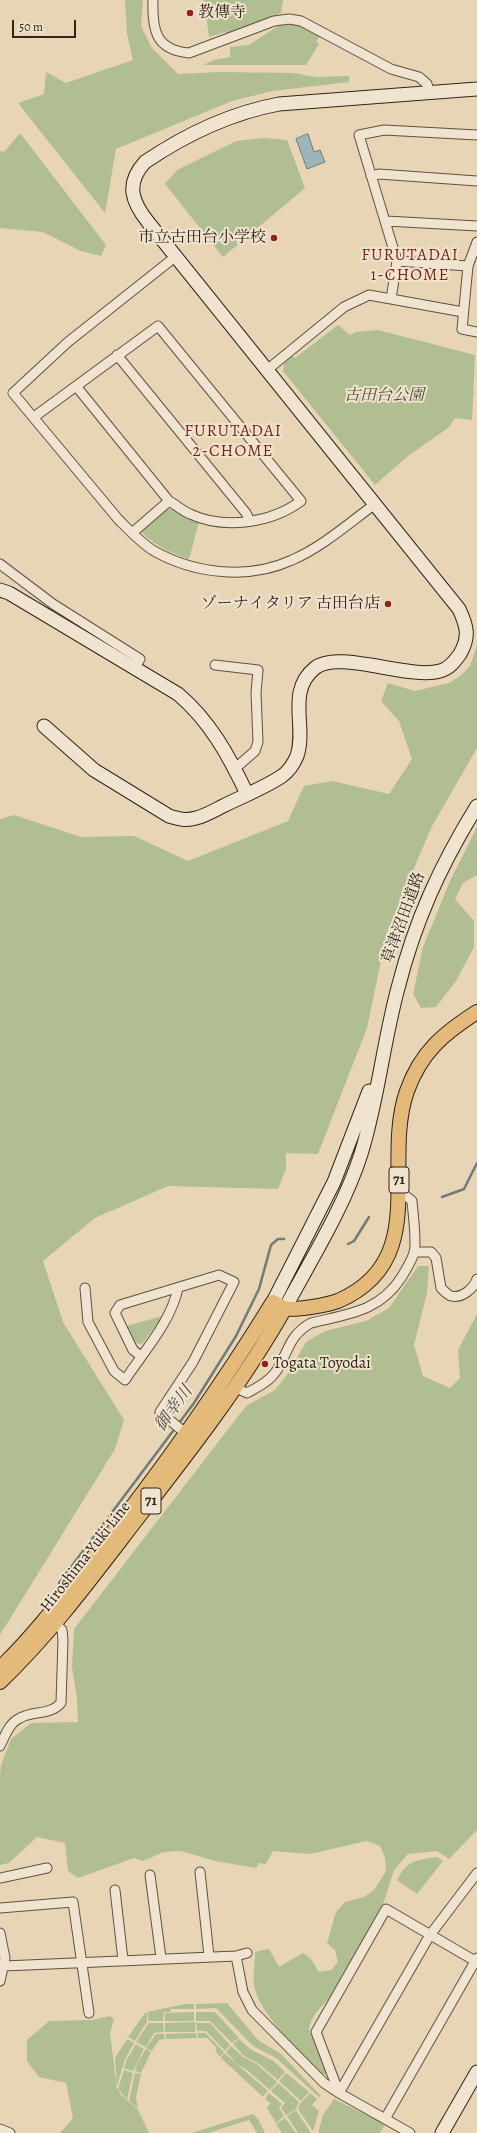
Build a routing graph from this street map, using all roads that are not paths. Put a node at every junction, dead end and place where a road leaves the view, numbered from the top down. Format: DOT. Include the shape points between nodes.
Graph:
graph roads {
  1 [pos="152,0"];
  2 [pos="477,89"];
  3 [pos="430,93"];
  4 [pos="477,135"];
  5 [pos="371,176"];
  6 [pos="477,181"];
  7 [pos="386,221"];
  8 [pos="477,226"];
  9 [pos="477,242"];
  10 [pos="175,257"];
  11 [pos="397,261"];
  12 [pos="468,266"];
  13 [pos="391,298"];
  14 [pos="463,312"];
  15 [pos="477,332"];
  16 [pos="117,355"];
  17 [pos="267,370"];
  18 [pos="76,386"];
  19 [pos="34,417"];
  20 [pos="169,501"];
  21 [pos="374,504"];
  22 [pos="250,521"];
  23 [pos="132,532"];
  24 [pos="0,564"];
  25 [pos="0,590"];
  26 [pos="215,665"];
  27 [pos="134,669"];
  28 [pos="44,726"];
  29 [pos="233,768"];
  30 [pos="247,794"];
  31 [pos="477,806"];
  32 [pos="477,1012"];
  33 [pos="400,1195"];
  34 [pos="414,1252"];
  35 [pos="477,1279"];
  36 [pos="85,1288"];
  37 [pos="178,1288"];
  38 [pos="279,1305"];
  39 [pos="141,1356"];
  40 [pos="236,1388"];
  41 [pos="192,1438"];
  42 [pos="52,1619"];
  43 [pos="0,1668"];
  44 [pos="0,1682"];
  45 [pos="0,1746"];
  46 [pos="47,1868"];
  47 [pos="200,1872"];
  48 [pos="477,1873"];
  49 [pos="150,1875"];
  50 [pos="0,1878"];
  51 [pos="115,1890"];
  52 [pos="0,1908"];
  53 [pos="0,1933"];
  54 [pos="430,1934"];
  55 [pos="247,1953"];
  56 [pos="209,1956"];
  57 [pos="236,1956"];
  58 [pos="161,1958"];
  59 [pos="123,1960"];
  60 [pos="476,1960"];
  61 [pos="81,1961"];
  62 [pos="4,1966"];
  63 [pos="0,1981"];
  64 [pos="89,2013"];
  65 [pos="477,2072"];
  66 [pos="339,2093"];
  67 [pos="385,2119"];
  68 [pos="410,2133"];
  69 [pos="442,2133"];
  1 -- 3 [label="street" via="155,33 175,52 189,53 274,21 289,19 301,21 391,69 420,77 427,84"];
  2 -- 3 [label="street"];
  3 -- 10 [label="street" via="263,107 223,120 153,157 138,170 134,181 134,200 138,210"];
  4 -- 5 [label="street" via="384,130 359,135"];
  5 -- 6 [label="street" via="379,174"];
  5 -- 7 [label="street"];
  7 -- 8 [label="street"];
  7 -- 11 [label="street"];
  9 -- 12 [label="street"];
  10 -- 17 [label="street"];
  10 -- 19 [label="street" via="68,342 13,393"];
  11 -- 12 [label="street"];
  11 -- 13 [label="street"];
  12 -- 14 [label="street"];
  13 -- 14 [label="street"];
  13 -- 17 [label="street" via="369,295 344,307"];
  14 -- 15 [label="street" via="462,329"];
  16 -- 18 [label="street"];
  16 -- 22 [label="street"];
  16 -- 22 [label="street" via="158,326 301,501 288,510 268,518"];
  17 -- 21 [label="street"];
  18 -- 19 [label="street"];
  18 -- 20 [label="street"];
  19 -- 23 [label="street" via="118,519"];
  20 -- 22 [label="street" via="189,514 204,519"];
  20 -- 23 [label="street"];
  21 -- 23 [label="street" via="330,538 307,552 286,562 257,570 232,572 195,567 153,550"];
  21 -- 30 [label="street" via="459,609 467,626 464,646 454,663 440,671 422,672 337,662 316,667 306,676 300,687 299,745 293,764 284,775"];
  24 -- 27 [label="street" via="53,604 140,659"];
  25 -- 27 [label="street"];
  26 -- 29 [label="street" via="258,670 258,742 255,750"];
  27 -- 29 [label="street" via="178,694 192,706 213,731"];
  28 -- 30 [label="street" via="94,770 169,816 183,820 198,818"];
  29 -- 30 [label="street"];
  31 -- 38 [label="street, 草津沼田道路" via="441,867 424,906 400,981 361,1156 332,1220"];
  32 -- 33 [label="main road, 71" via="434,1043 420,1062 407,1090 402,1106 399,1144"];
  33 -- 34 [label="street" via="412,1201"];
  33 -- 38 [label="main road, 71" via="395,1236 390,1250 365,1286 352,1295 332,1303"];
  34 -- 35 [label="street" via="431,1252 436,1258 441,1288 450,1296 459,1296 469,1290"];
  34 -- 40 [label="street" via="408,1268 380,1301 360,1311 310,1322 289,1343 277,1370 269,1380 247,1393"];
  36 -- 39 [label="street" via="88,1322 114,1371 125,1380"];
  37 -- 39 [label="street" via="176,1299 166,1318"];
  37 -- 39 [label="street" via="120,1305 115,1313 133,1350"];
  37 -- 41 [label="street" via="219,1275 234,1282 193,1362 160,1412"];
  38 -- 40 [label="main road, Hiroshima Yuki Line / 71"];
  38 -- 41 [label="main road, Hiroshima Yuki Line / 71" via="240,1357"];
  40 -- 41 [label="main road, Hiroshima Yuki Line / 71"];
  41 -- 42 [label="main road, Hiroshima Yuki Line / 71"];
  42 -- 43 [label="main road, Hiroshima Yuki Line / 71"];
  42 -- 44 [label="main road, Hiroshima Yuki Line / 71"];
  42 -- 45 [label="street" via="62,1630 61,1703 54,1710 19,1718 9,1728"];
  46 -- 50 [label="street"];
  47 -- 56 [label="street"];
  48 -- 54 [label="street"];
  49 -- 58 [label="street"];
  51 -- 59 [label="street"];
  52 -- 61 [label="street" via="74,1902"];
  53 -- 62 [label="street" via="6,1958"];
  54 -- 60 [label="street"];
  54 -- 66 [label="street"];
  54 -- 66 [label="street" via="386,1909 316,2032"];
  55 -- 57 [label="street"];
  56 -- 57 [label="street"];
  56 -- 58 [label="street"];
  57 -- 66 [label="street" via="243,1992 252,2010 324,2083"];
  58 -- 59 [label="street"];
  59 -- 61 [label="street"];
  60 -- 67 [label="street"];
  61 -- 62 [label="street"];
  61 -- 64 [label="street"];
  62 -- 63 [label="street"];
  65 -- 69 [label="street"];
  66 -- 67 [label="street"];
  67 -- 68 [label="street"];
}
